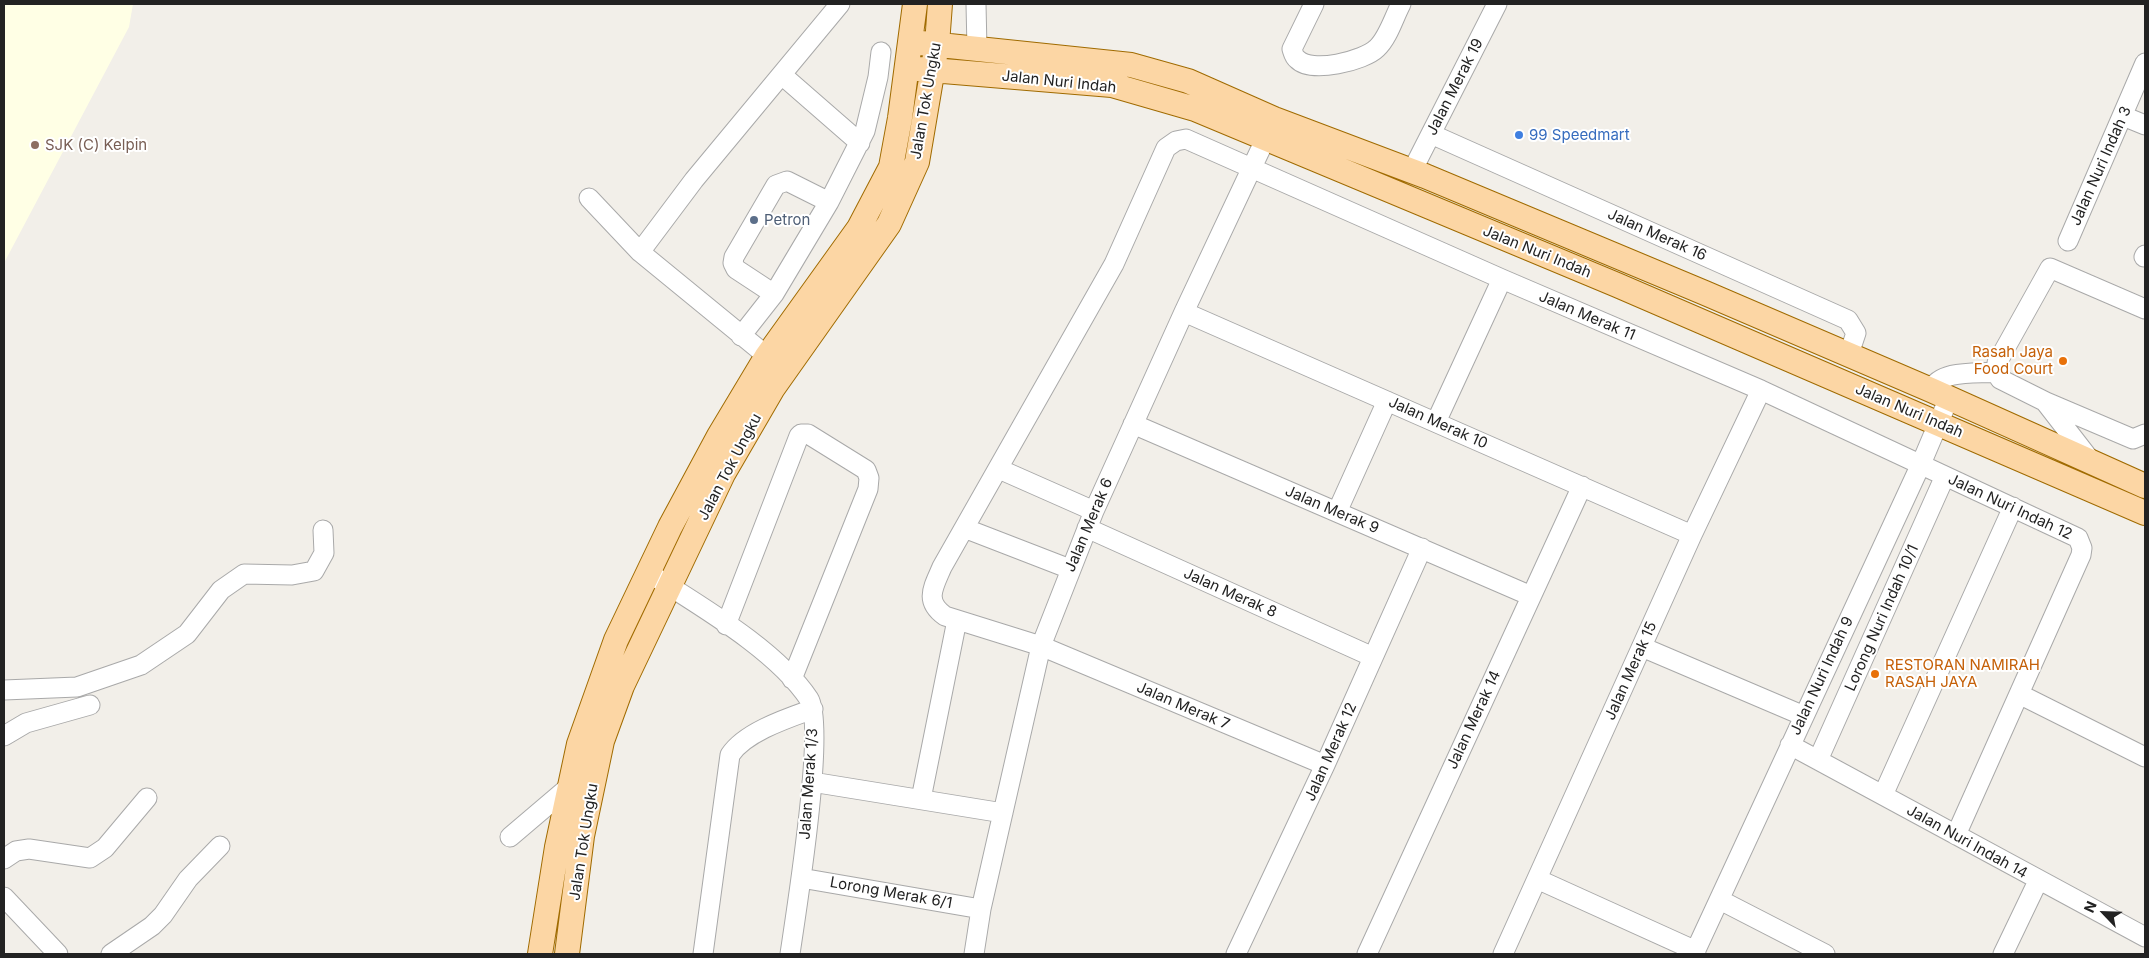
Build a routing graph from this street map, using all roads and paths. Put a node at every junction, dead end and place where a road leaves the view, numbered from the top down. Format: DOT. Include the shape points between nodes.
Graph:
graph roads {
  1 [pos="840,4"];
  2 [pos="915,4"];
  3 [pos="940,4"];
  4 [pos="976,4"];
  5 [pos="1314,4"];
  6 [pos="1401,4"];
  7 [pos="1497,4"];
  8 [pos="911,42"];
  9 [pos="937,44"];
  10 [pos="977,48"];
  11 [pos="881,52"];
  12 [pos="2145,63"];
  13 [pos="907,68"];
  14 [pos="932,69"];
  15 [pos="782,75"];
  16 [pos="869,115"];
  17 [pos="2123,116"];
  18 [pos="900,118"];
  19 [pos="2145,125"];
  20 [pos="1270,130"];
  21 [pos="1431,134"];
  22 [pos="860,142"];
  23 [pos="1253,168"];
  24 [pos="1412,171"];
  25 [pos="589,198"];
  26 [pos="829,202"];
  27 [pos="2068,241"];
  28 [pos="640,252"];
  29 [pos="1502,279"];
  30 [pos="774,294"];
  31 [pos="2145,309"];
  32 [pos="1184,312"];
  33 [pos="741,336"];
  34 [pos="1849,354"];
  35 [pos="768,356"];
  36 [pos="1996,372"];
  37 [pos="1762,390"];
  38 [pos="1940,394"];
  39 [pos="1387,401"];
  40 [pos="2046,402"];
  41 [pos="1436,422"];
  42 [pos="1939,423"];
  43 [pos="1133,424"];
  44 [pos="2145,434"];
  45 [pos="2091,462"];
  46 [pos="1920,464"];
  47 [pos="999,469"];
  48 [pos="1945,476"];
  49 [pos="1582,486"];
  50 [pos="2145,486"];
  51 [pos="2013,506"];
  52 [pos="1337,512"];
  53 [pos="2145,514"];
  54 [pos="1091,520"];
  55 [pos="964,528"];
  56 [pos="323,530"];
  57 [pos="1692,535"];
  58 [pos="1422,548"];
  59 [pos="1070,570"];
  60 [pos="649,573"];
  61 [pos="670,587"];
  62 [pos="1531,596"];
  63 [pos="931,600"];
  64 [pos="957,620"];
  65 [pos="720,621"];
  66 [pos="1041,646"];
  67 [pos="1642,646"];
  68 [pos="1373,658"];
  69 [pos="792,678"];
  70 [pos="4,690"];
  71 [pos="2018,694"];
  72 [pos="90,705"];
  73 [pos="813,710"];
  74 [pos="1804,716"];
  75 [pos="4,736"];
  76 [pos="1790,745"];
  77 [pos="2145,757"];
  78 [pos="1818,760"];
  79 [pos="1325,765"];
  80 [pos="812,782"];
  81 [pos="570,786"];
  82 [pos="1882,795"];
  83 [pos="147,798"];
  84 [pos="921,799"];
  85 [pos="1003,812"];
  86 [pos="1956,835"];
  87 [pos="510,837"];
  88 [pos="220,846"];
  89 [pos="4,859"];
  90 [pos="801,878"];
  91 [pos="1537,879"];
  92 [pos="2038,881"];
  93 [pos="4,897"];
  94 [pos="1720,900"];
  95 [pos="981,908"];
  96 [pos="2145,937"];
  97 [pos="1695,952"];
  98 [pos="58,954"];
  99 [pos="111,954"];
  100 [pos="540,954"];
  101 [pos="567,954"];
  102 [pos="703,954"];
  103 [pos="790,954"];
  104 [pos="974,954"];
  105 [pos="1236,954"];
  106 [pos="1367,954"];
  107 [pos="1503,954"];
  108 [pos="1825,954"];
  109 [pos="2003,954"];
  1 -- 15 [label="street"];
  2 -- 8 [label="main road, Jalan Tok Ungku"];
  3 -- 9 [label="main road, Jalan Tok Ungku"];
  4 -- 10 [label="street"];
  5 -- 6 [label="street" via="1292,48 1296,59 1320,66 1360,59 1380,46"];
  7 -- 21 [label="street, Jalan Merak 19"];
  8 -- 9 [label="main road, Jalan Nuri Indah"];
  8 -- 13 [label="main road, Jalan Tok Ungku"];
  9 -- 10 [label="main road, Jalan Nuri Indah"];
  9 -- 14 [label="main road, Jalan Tok Ungku"];
  10 -- 20 [label="main road, Jalan Nuri Indah" via="1131,65 1188,81"];
  11 -- 16 [label="street"];
  12 -- 17 [label="street, Jalan Nuri Indah 3"];
  13 -- 14 [label="main road, Jalan Nuri Indah"];
  13 -- 18 [label="main road, Jalan Tok Ungku"];
  14 -- 20 [label="main road, Jalan Nuri Indah" via="1112,85"];
  14 -- 61 [label="main road, Jalan Tok Ungku" via="916,162 889,224 773,388 723,474"];
  15 -- 22 [label="street"];
  15 -- 28 [label="street" via="694,180"];
  16 -- 18 [label="street"];
  16 -- 22 [label="street"];
  17 -- 19 [label="street"];
  17 -- 27 [label="street, Jalan Nuri Indah 3"];
  18 -- 35 [label="main road, Jalan Tok Ungku" via="891,167 859,228"];
  20 -- 23 [label="street, Jalan Merak 6"];
  20 -- 24 [label="main road, Jalan Nuri Indah"];
  20 -- 42 [label="main road, Jalan Nuri Indah" via="1617,285"];
  21 -- 24 [label="street, Jalan Merak 19"];
  21 -- 34 [label="street, Jalan Merak 16" via="1848,320 1856,333"];
  22 -- 26 [label="street"];
  23 -- 29 [label="street, Jalan Merak 11"];
  23 -- 32 [label="street, Jalan Merak 6"];
  23 -- 47 [label="street, Jalan Merak 11" via="1186,140 1176,141 1166,148 1114,264"];
  24 -- 34 [label="main road, Jalan Nuri Indah"];
  25 -- 28 [label="street"];
  26 -- 30 [label="street"];
  26 -- 30 [label="street" via="786,181 776,185 733,263 736,269"];
  28 -- 33 [label="street"];
  29 -- 37 [label="street, Jalan Merak 11"];
  29 -- 41 [label="street"];
  30 -- 33 [label="street"];
  31 -- 36 [label="street" via="2050,268 1997,363"];
  32 -- 39 [label="street, Jalan Merak 10"];
  32 -- 43 [label="street, Jalan Merak 6"];
  33 -- 35 [label="street"];
  34 -- 38 [label="main road, Jalan Nuri Indah"];
  35 -- 60 [label="main road, Jalan Tok Ungku" via="719,436"];
  36 -- 38 [label="street" via="1940,379"];
  36 -- 40 [label="street" via="2000,378"];
  37 -- 46 [label="street, Jalan Merak 11"];
  37 -- 57 [label="street, Jalan Merak 15"];
  38 -- 42 [label="street, Jalan Nuri Indah 9"];
  38 -- 45 [label="main road, Jalan Nuri Indah"];
  39 -- 41 [label="street, Jalan Merak 10"];
  39 -- 52 [label="street"];
  40 -- 44 [label="street" via="2133,439"];
  40 -- 45 [label="street"];
  41 -- 49 [label="street, Jalan Merak 10"];
  42 -- 46 [label="street, Jalan Nuri Indah 9"];
  42 -- 53 [label="main road, Jalan Nuri Indah"];
  43 -- 52 [label="street, Jalan Merak 9"];
  43 -- 54 [label="street, Jalan Merak 6"];
  45 -- 50 [label="main road, Jalan Nuri Indah"];
  46 -- 48 [label="street, Jalan Nuri Indah 12"];
  46 -- 74 [label="street, Jalan Nuri Indah 9"];
  47 -- 54 [label="street, Jalan Merak 8"];
  47 -- 55 [label="street, Jalan Merak 11"];
  48 -- 51 [label="street, Jalan Nuri Indah 12"];
  48 -- 78 [label="street, Lorong Nuri Indah 10/1"];
  49 -- 57 [label="street, Jalan Merak 10"];
  49 -- 62 [label="street, Jalan Merak 14"];
  51 -- 71 [label="street, Jalan Nuri Indah 12" via="2074,535 2082,548"];
  51 -- 82 [label="street"];
  52 -- 58 [label="street, Jalan Merak 9"];
  54 -- 59 [label="street, Jalan Merak 6"];
  54 -- 68 [label="street, Jalan Merak 8"];
  55 -- 59 [label="street"];
  55 -- 63 [label="street, Jalan Merak 11" via="933,586"];
  56 -- 70 [label="street" via="324,553 314,571 292,575 244,574 221,590 187,634 141,665 77,687"];
  57 -- 67 [label="street, Jalan Merak 15"];
  58 -- 62 [label="street, Jalan Merak 9"];
  58 -- 68 [label="street, Jalan Merak 12"];
  59 -- 66 [label="street, Jalan Merak 6"];
  60 -- 61 [label="street, Jalan Merak 1/3"];
  60 -- 81 [label="main road, Jalan Tok Ungku" via="616,640 579,744"];
  61 -- 65 [label="street, Jalan Merak 1/3"];
  61 -- 101 [label="main road, Jalan Tok Ungku" via="622,686 602,741 582,836"];
  62 -- 106 [label="street, Jalan Merak 14"];
  63 -- 64 [label="street, Jalan Merak 7" via="936,610"];
  64 -- 66 [label="street, Jalan Merak 7"];
  64 -- 84 [label="street"];
  65 -- 69 [label="street, Jalan Merak 1/3"];
  65 -- 69 [label="street" via="799,436 808,434 866,470 868,489"];
  66 -- 79 [label="street, Jalan Merak 7"];
  66 -- 85 [label="street, Jalan Merak 6"];
  67 -- 74 [label="street"];
  67 -- 91 [label="street, Jalan Merak 15"];
  68 -- 79 [label="street, Jalan Merak 12"];
  69 -- 73 [label="street, Jalan Merak 1/3" via="810,700"];
  71 -- 77 [label="street"];
  71 -- 86 [label="street, Jalan Nuri Indah 12"];
  72 -- 75 [label="street" via="26,723"];
  73 -- 80 [label="street, Jalan Merak 1/3"];
  73 -- 102 [label="street" via="782,720 740,744 730,755"];
  74 -- 76 [label="street, Jalan Nuri Indah 9"];
  76 -- 78 [label="street, Jalan Nuri Indah 14"];
  76 -- 94 [label="street, Jalan Nuri Indah 9"];
  78 -- 82 [label="street, Jalan Nuri Indah 14"];
  79 -- 105 [label="street, Jalan Merak 12"];
  80 -- 84 [label="street"];
  80 -- 90 [label="street, Jalan Merak 1/3"];
  81 -- 87 [label="street"];
  81 -- 100 [label="main road, Jalan Tok Ungku"];
  82 -- 86 [label="street, Jalan Nuri Indah 14"];
  83 -- 89 [label="street" via="105,848 90,858 29,850 16,851"];
  84 -- 85 [label="street"];
  85 -- 95 [label="street, Jalan Merak 6"];
  86 -- 92 [label="street, Jalan Nuri Indah 14"];
  88 -- 99 [label="street" via="188,879 152,926"];
  90 -- 95 [label="street, Lorong Merak 6/1"];
  90 -- 103 [label="street, Jalan Merak 1/3"];
  91 -- 97 [label="street"];
  91 -- 107 [label="street, Jalan Merak 15"];
  92 -- 96 [label="street, Jalan Nuri Indah 14"];
  92 -- 109 [label="street"];
  93 -- 98 [label="street"];
  94 -- 97 [label="street, Jalan Nuri Indah 9"];
  94 -- 108 [label="street"];
  95 -- 104 [label="street, Jalan Merak 6"];
}
